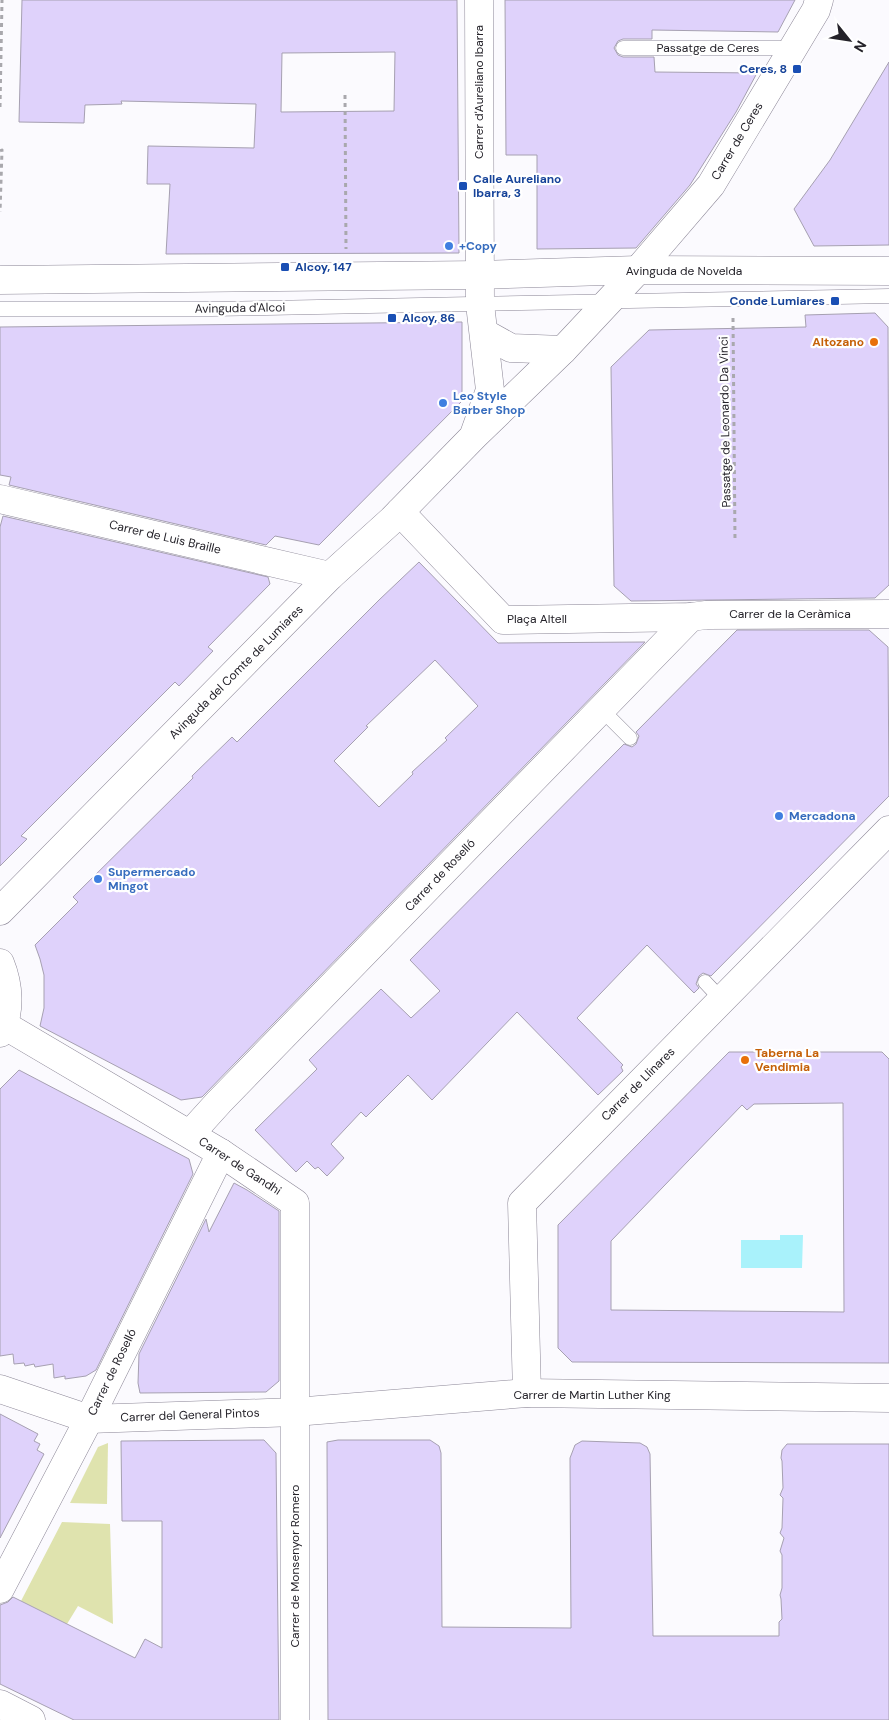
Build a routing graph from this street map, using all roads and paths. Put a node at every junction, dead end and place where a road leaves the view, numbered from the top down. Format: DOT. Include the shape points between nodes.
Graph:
graph roads {
  1 [pos="2,0"];
  2 [pos="479,0"];
  3 [pos="819,0"];
  4 [pos="623,48"];
  5 [pos="794,48"];
  6 [pos="346,95"];
  7 [pos="0,107"];
  8 [pos="0,150"];
  9 [pos="0,212"];
  10 [pos="346,250"];
  11 [pos="638,270"];
  12 [pos="889,271"];
  13 [pos="480,275"];
  14 [pos="0,280"];
  15 [pos="889,296"];
  16 [pos="608,302"];
  17 [pos="480,304"];
  18 [pos="0,309"];
  19 [pos="733,314"];
  20 [pos="484,334"];
  21 [pos="562,350"];
  22 [pos="474,436"];
  23 [pos="0,499"];
  24 [pos="400,512"];
  25 [pos="735,540"];
  26 [pos="330,576"];
  27 [pos="889,614"];
  28 [pos="690,617"];
  29 [pos="601,709"];
  30 [pos="630,738"];
  31 [pos="889,830"];
  32 [pos="0,911"];
  33 [pos="0,963"];
  34 [pos="2,1029"];
  35 [pos="190,1134"];
  36 [pos="221,1153"];
  37 [pos="0,1389"];
  38 [pos="526,1393"];
  39 [pos="889,1398"];
  40 [pos="296,1412"];
  41 [pos="89,1419"];
  42 [pos="0,1589"];
  43 [pos="0,1704"];
  44 [pos="31,1720"];
  45 [pos="295,1720"];
  1 -- 7 [label="path"];
  2 -- 13 [label="street, Carrer d'Aureliano Ibarra"];
  3 -- 5 [label="street, Carrer de Ceres"];
  4 -- 5 [label="lane, Passatge de Ceres"];
  5 -- 11 [label="street, Carrer de Ceres" via="711,184"];
  6 -- 10 [label="path"];
  8 -- 9 [label="path"];
  11 -- 12 [label="street, Avinguda de Novelda"];
  11 -- 13 [label="street, Avinguda de Novelda"];
  11 -- 16 [label="street, Avinguda del Comte de Lumiares"];
  13 -- 14 [label="street"];
  13 -- 17 [label="street, Carrer d'Aureliano Ibarra"];
  15 -- 16 [label="lane"];
  16 -- 17 [label="lane"];
  16 -- 21 [label="street, Avinguda del Comte de Lumiares"];
  17 -- 18 [label="lane, Avinguda d'Alcoi"];
  17 -- 20 [label="street, Avinguda del Comte de Lumiares"];
  19 -- 25 [label="path, Passatge de Leonardo Da Vinci"];
  20 -- 21 [label="street" via="511,348"];
  20 -- 22 [label="street, Avinguda del Comte de Lumiares" via="490,390"];
  21 -- 22 [label="street, Avinguda del Comte de Lumiares"];
  22 -- 24 [label="street, Avinguda del Comte de Lumiares"];
  23 -- 26 [label="street, Carrer de Luis Braille"];
  24 -- 26 [label="street, Avinguda del Comte de Lumiares"];
  24 -- 28 [label="street, Plaça Altell" via="503,620"];
  26 -- 32 [label="street, Avinguda del Comte de Lumiares"];
  27 -- 28 [label="street, Carrer de la Ceràmica"];
  28 -- 29 [label="street, Carrer de Roselló"];
  29 -- 30 [label="lane"];
  29 -- 35 [label="street, Carrer de Roselló"];
  31 -- 38 [label="street, Carrer de Llinares" via="713,991 522,1203"];
  33 -- 34 [label="street" via="8,1000"];
  34 -- 35 [label="street, Carrer de Gandhi"];
  35 -- 36 [label="street, Carrer de Gandhi"];
  36 -- 40 [label="street, Carrer de Gandhi" via="295,1203"];
  36 -- 41 [label="street, Carrer de Roselló"];
  37 -- 41 [label="street, Carrer del General Pintos"];
  38 -- 39 [label="street, Carrer de Martin Luther King"];
  38 -- 40 [label="street, Carrer de Martin Luther King"];
  40 -- 41 [label="street, Carrer del General Pintos"];
  40 -- 45 [label="street, Carrer de Monsenyor Romero"];
  41 -- 42 [label="street, Carrer de Roselló"];
  43 -- 44 [label="street"];
}
